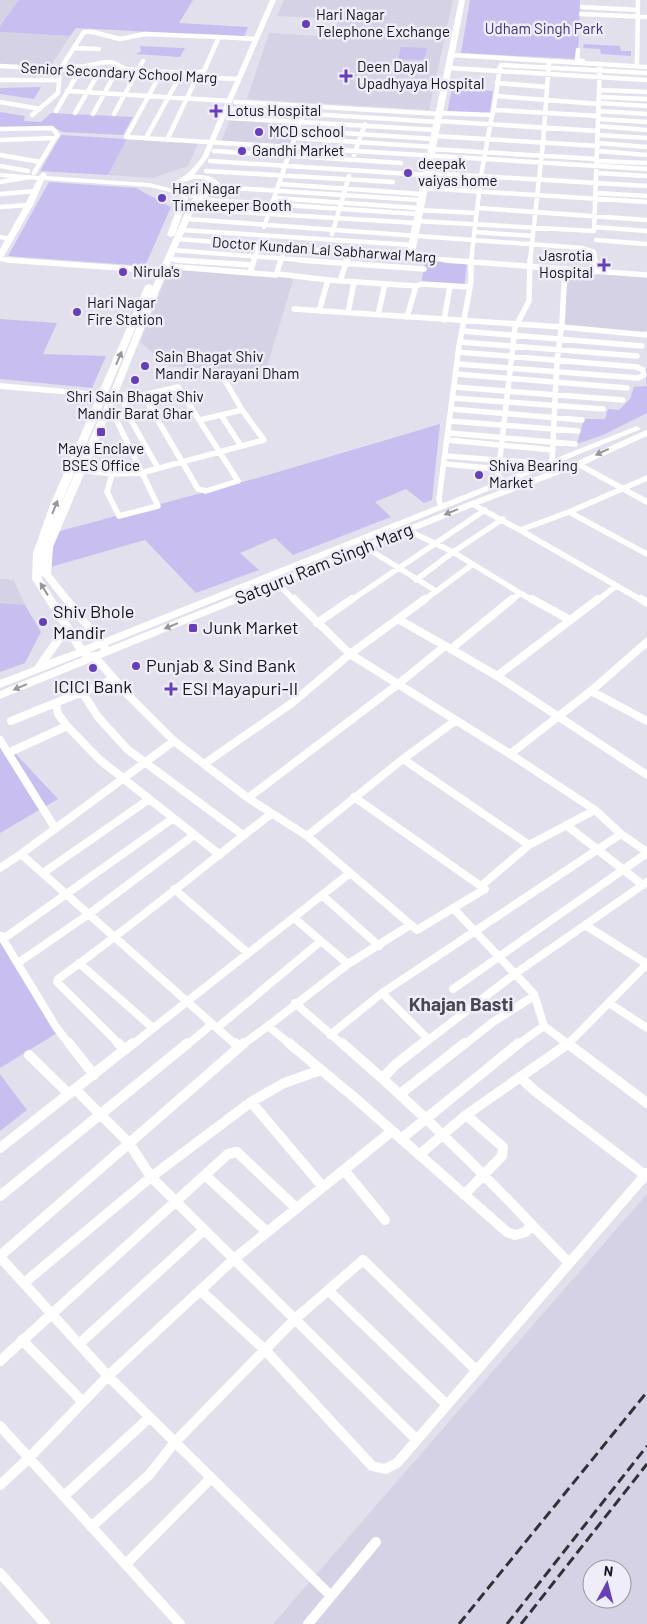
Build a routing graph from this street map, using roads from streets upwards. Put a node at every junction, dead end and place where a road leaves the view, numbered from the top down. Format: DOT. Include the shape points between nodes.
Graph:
graph roads {
  1 [pos="273,0"];
  2 [pos="278,0"];
  3 [pos="462,0"];
  4 [pos="610,0"];
  5 [pos="638,0"];
  6 [pos="647,6"];
  7 [pos="582,7"];
  8 [pos="610,8"];
  9 [pos="638,8"];
  10 [pos="581,14"];
  11 [pos="638,16"];
  12 [pos="647,17"];
  13 [pos="219,37"];
  14 [pos="256,39"];
  15 [pos="74,48"];
  16 [pos="255,48"];
  17 [pos="99,49"];
  18 [pos="578,50"];
  19 [pos="638,50"];
  20 [pos="647,51"];
  21 [pos="452,55"];
  22 [pos="503,58"];
  23 [pos="143,61"];
  24 [pos="161,62"];
  25 [pos="64,63"];
  26 [pos="549,64"];
  27 [pos="501,65"];
  28 [pos="637,65"];
  29 [pos="0,66"];
  30 [pos="600,67"];
  31 [pos="647,67"];
  32 [pos="450,68"];
  33 [pos="60,69"];
  34 [pos="80,70"];
  35 [pos="498,71"];
  36 [pos="100,72"];
  37 [pos="116,72"];
  38 [pos="137,72"];
  39 [pos="158,73"];
  40 [pos="647,73"];
  41 [pos="548,74"];
  42 [pos="180,76"];
  43 [pos="197,77"];
  44 [pos="600,77"];
  45 [pos="0,80"];
  46 [pos="59,80"];
  47 [pos="239,80"];
  48 [pos="647,80"];
  49 [pos="497,83"];
  50 [pos="547,87"];
  51 [pos="600,90"];
  52 [pos="67,91"];
  53 [pos="87,92"];
  54 [pos="647,92"];
  55 [pos="105,94"];
  56 [pos="125,95"];
  57 [pos="148,96"];
  58 [pos="496,96"];
  59 [pos="600,97"];
  60 [pos="167,98"];
  61 [pos="187,99"];
  62 [pos="647,99"];
  63 [pos="545,100"];
  64 [pos="232,101"];
  65 [pos="0,102"];
  66 [pos="599,103"];
  67 [pos="308,106"];
  68 [pos="647,106"];
  69 [pos="40,109"];
  70 [pos="232,109"];
  71 [pos="369,110"];
  72 [pos="494,110"];
  73 [pos="56,111"];
  74 [pos="75,113"];
  75 [pos="305,113"];
  76 [pos="93,114"];
  77 [pos="114,114"];
  78 [pos="544,114"];
  79 [pos="647,114"];
  80 [pos="32,115"];
  81 [pos="492,115"];
  82 [pos="598,116"];
  83 [pos="367,117"];
  84 [pos="439,117"];
  85 [pos="228,118"];
  86 [pos="300,122"];
  87 [pos="647,122"];
  88 [pos="491,124"];
  89 [pos="365,126"];
  90 [pos="543,128"];
  91 [pos="0,129"];
  92 [pos="297,130"];
  93 [pos="647,130"];
  94 [pos="598,131"];
  95 [pos="361,134"];
  96 [pos="55,138"];
  97 [pos="146,138"];
  98 [pos="295,138"];
  99 [pos="647,138"];
  100 [pos="488,139"];
  101 [pos="0,140"];
  102 [pos="167,140"];
  103 [pos="359,142"];
  104 [pos="214,143"];
  105 [pos="433,143"];
  106 [pos="543,143"];
  107 [pos="292,147"];
  108 [pos="598,147"];
  109 [pos="647,147"];
  110 [pos="214,151"];
  111 [pos="355,152"];
  112 [pos="486,152"];
  113 [pos="0,155"];
  114 [pos="541,155"];
  115 [pos="647,155"];
  116 [pos="289,157"];
  117 [pos="484,159"];
  118 [pos="210,161"];
  119 [pos="353,161"];
  120 [pos="40,162"];
  121 [pos="597,162"];
  122 [pos="540,163"];
  123 [pos="647,163"];
  124 [pos="401,164"];
  125 [pos="0,166"];
  126 [pos="286,166"];
  127 [pos="647,169"];
  128 [pos="351,170"];
  129 [pos="0,171"];
  130 [pos="30,174"];
  131 [pos="207,174"];
  132 [pos="426,174"];
  133 [pos="282,175"];
  134 [pos="0,176"];
  135 [pos="42,176"];
  136 [pos="481,176"];
  137 [pos="647,176"];
  138 [pos="183,179"];
  139 [pos="539,179"];
  140 [pos="348,180"];
  141 [pos="647,181"];
  142 [pos="0,182"];
  143 [pos="394,182"];
  144 [pos="279,184"];
  145 [pos="596,186"];
  146 [pos="647,186"];
  147 [pos="218,187"];
  148 [pos="346,188"];
  149 [pos="36,191"];
  150 [pos="276,191"];
  151 [pos="480,192"];
  152 [pos="647,192"];
  153 [pos="0,194"];
  154 [pos="536,195"];
  155 [pos="183,196"];
  156 [pos="344,196"];
  157 [pos="647,196"];
  158 [pos="199,198"];
  159 [pos="274,198"];
  160 [pos="647,202"];
  161 [pos="342,203"];
  162 [pos="273,204"];
  163 [pos="29,205"];
  164 [pos="0,207"];
  165 [pos="419,207"];
  166 [pos="191,208"];
  167 [pos="339,209"];
  168 [pos="478,211"];
  169 [pos="535,212"];
  170 [pos="269,214"];
  171 [pos="595,216"];
  172 [pos="186,219"];
  173 [pos="336,219"];
  174 [pos="634,219"];
  175 [pos="647,220"];
  176 [pos="265,224"];
  177 [pos="475,225"];
  178 [pos="595,228"];
  179 [pos="534,229"];
  180 [pos="181,230"];
  181 [pos="333,230"];
  182 [pos="632,230"];
  183 [pos="647,231"];
  184 [pos="475,232"];
  185 [pos="262,235"];
  186 [pos="414,235"];
  187 [pos="533,236"];
  188 [pos="0,237"];
  189 [pos="11,239"];
  190 [pos="177,239"];
  191 [pos="331,239"];
  192 [pos="474,240"];
  193 [pos="596,240"];
  194 [pos="647,244"];
  195 [pos="258,245"];
  196 [pos="412,245"];
  197 [pos="531,245"];
  198 [pos="285,248"];
  199 [pos="328,251"];
  200 [pos="350,252"];
  201 [pos="0,255"];
  202 [pos="255,256"];
  203 [pos="282,258"];
  204 [pos="410,258"];
  205 [pos="426,259"];
  206 [pos="471,261"];
  207 [pos="165,263"];
  208 [pos="346,263"];
  209 [pos="252,265"];
  210 [pos="530,266"];
  211 [pos="424,268"];
  212 [pos="565,269"];
  213 [pos="594,272"];
  214 [pos="250,273"];
  215 [pos="278,274"];
  216 [pos="647,275"];
  217 [pos="328,280"];
  218 [pos="340,281"];
  219 [pos="354,282"];
  220 [pos="385,284"];
  221 [pos="419,285"];
  222 [pos="450,286"];
  223 [pos="470,287"];
  224 [pos="294,309"];
  225 [pos="319,311"];
  226 [pos="348,313"];
  227 [pos="378,315"];
  228 [pos="407,317"];
  229 [pos="444,320"];
  230 [pos="464,321"];
  231 [pos="518,324"];
  232 [pos="562,326"];
  233 [pos="462,332"];
  234 [pos="514,335"];
  235 [pos="647,336"];
  236 [pos="559,340"];
  237 [pos="460,342"];
  238 [pos="512,346"];
  239 [pos="642,346"];
  240 [pos="558,350"];
  241 [pos="458,352"];
  242 [pos="637,356"];
  243 [pos="510,358"];
  244 [pos="557,361"];
  245 [pos="457,364"];
  246 [pos="631,367"];
  247 [pos="510,368"];
  248 [pos="557,372"];
  249 [pos="456,374"];
  250 [pos="223,377"];
  251 [pos="510,379"];
  252 [pos="556,383"];
  253 [pos="0,386"];
  254 [pos="454,387"];
  255 [pos="627,388"];
  256 [pos="508,390"];
  257 [pos="556,394"];
  258 [pos="103,395"];
  259 [pos="143,395"];
  260 [pos="118,396"];
  261 [pos="452,398"];
  262 [pos="624,400"];
  263 [pos="507,402"];
  264 [pos="556,406"];
  265 [pos="452,409"];
  266 [pos="603,409"];
  267 [pos="242,410"];
  268 [pos="128,414"];
  269 [pos="505,414"];
  270 [pos="221,415"];
  271 [pos="554,418"];
  272 [pos="200,420"];
  273 [pos="582,420"];
  274 [pos="450,421"];
  275 [pos="647,425"];
  276 [pos="504,426"];
  277 [pos="554,429"];
  278 [pos="578,431"];
  279 [pos="647,432"];
  280 [pos="449,433"];
  281 [pos="503,437"];
  282 [pos="448,440"];
  283 [pos="553,442"];
  284 [pos="575,444"];
  285 [pos="502,445"];
  286 [pos="241,446"];
  287 [pos="553,450"];
  288 [pos="220,452"];
  289 [pos="446,456"];
  290 [pos="500,461"];
  291 [pos="182,462"];
  292 [pos="551,463"];
  293 [pos="445,464"];
  294 [pos="578,464"];
  295 [pos="158,468"];
  296 [pos="499,469"];
  297 [pos="81,470"];
  298 [pos="141,472"];
  299 [pos="112,474"];
  300 [pos="647,478"];
  301 [pos="503,482"];
  302 [pos="621,488"];
  303 [pos="647,502"];
  304 [pos="472,504"];
  305 [pos="441,507"];
  306 [pos="485,510"];
  307 [pos="569,512"];
  308 [pos="503,519"];
  309 [pos="407,530"];
  310 [pos="520,530"];
  311 [pos="437,544"];
  312 [pos="365,547"];
  313 [pos="453,552"];
  314 [pos="647,554"];
  315 [pos="473,564"];
  316 [pos="399,569"];
  317 [pos="416,580"];
  318 [pos="277,583"];
  319 [pos="616,586"];
  320 [pos="436,591"];
  321 [pos="520,593"];
  322 [pos="647,603"];
  323 [pos="398,619"];
  324 [pos="570,620"];
  325 [pos="317,623"];
  326 [pos="67,626"];
  327 [pos="647,642"];
  328 [pos="99,643"];
  329 [pos="448,648"];
  330 [pos="82,651"];
  331 [pos="108,651"];
  332 [pos="350,654"];
  333 [pos="93,657"];
  334 [pos="37,669"];
  335 [pos="496,676"];
  336 [pos="114,679"];
  337 [pos="0,684"];
  338 [pos="397,685"];
  339 [pos="591,690"];
  340 [pos="82,692"];
  341 [pos="0,695"];
  342 [pos="56,703"];
  343 [pos="557,717"];
  344 [pos="11,721"];
  345 [pos="455,721"];
  346 [pos="647,721"];
  347 [pos="67,726"];
  348 [pos="0,740"];
  349 [pos="174,741"];
  350 [pos="8,753"];
  351 [pos="510,754"];
  352 [pos="402,759"];
  353 [pos="144,763"];
  354 [pos="204,764"];
  355 [pos="647,775"];
  356 [pos="123,779"];
  357 [pos="354,797"];
  358 [pos="248,798"];
  359 [pos="148,800"];
  360 [pos="595,810"];
  361 [pos="271,814"];
  362 [pos="172,819"];
  363 [pos="566,825"];
  364 [pos="55,828"];
  365 [pos="620,834"];
  366 [pos="194,836"];
  367 [pos="243,836"];
  368 [pos="307,836"];
  369 [pos="530,845"];
  370 [pos="598,849"];
  371 [pos="647,853"];
  372 [pos="21,854"];
  373 [pos="220,855"];
  374 [pos="0,868"];
  375 [pos="623,870"];
  376 [pos="43,873"];
  377 [pos="350,873"];
  378 [pos="645,884"];
  379 [pos="480,886"];
  380 [pos="174,889"];
  381 [pos="66,894"];
  382 [pos="322,895"];
  383 [pos="453,908"];
  384 [pos="89,914"];
  385 [pos="294,918"];
  386 [pos="410,925"];
  387 [pos="585,925"];
  388 [pos="474,931"];
  389 [pos="1,937"];
  390 [pos="115,938"];
  391 [pos="321,941"];
  392 [pos="379,946"];
  393 [pos="248,953"];
  394 [pos="498,957"];
  395 [pos="18,963"];
  396 [pos="79,963"];
  397 [pos="348,964"];
  398 [pos="647,964"];
  399 [pos="516,973"];
  400 [pos="453,989"];
  401 [pos="382,993"];
  402 [pos="534,996"];
  403 [pos="187,1002"];
  404 [pos="609,1003"];
  405 [pos="295,1004"];
  406 [pos="214,1026"];
  407 [pos="268,1026"];
  408 [pos="544,1026"];
  409 [pos="153,1028"];
  410 [pos="647,1028"];
  411 [pos="330,1034"];
  412 [pos="430,1040"];
  413 [pos="568,1044"];
  414 [pos="239,1047"];
  415 [pos="125,1050"];
  416 [pos="29,1055"];
  417 [pos="320,1070"];
  418 [pos="94,1075"];
  419 [pos="520,1077"];
  420 [pos="383,1078"];
  421 [pos="72,1091"];
  422 [pos="400,1094"];
  423 [pos="251,1102"];
  424 [pos="647,1103"];
  425 [pos="101,1115"];
  426 [pos="466,1115"];
  427 [pos="426,1119"];
  428 [pos="392,1131"];
  429 [pos="442,1136"];
  430 [pos="401,1139"];
  431 [pos="128,1143"];
  432 [pos="0,1148"];
  433 [pos="419,1155"];
  434 [pos="344,1170"];
  435 [pos="646,1174"];
  436 [pos="206,1175"];
  437 [pos="485,1175"];
  438 [pos="151,1177"];
  439 [pos="322,1187"];
  440 [pos="464,1195"];
  441 [pos="0,1196"];
  442 [pos="176,1201"];
  443 [pos="296,1208"];
  444 [pos="385,1220"];
  445 [pos="531,1224"];
  446 [pos="204,1230"];
  447 [pos="267,1232"];
  448 [pos="0,1256"];
  449 [pos="234,1259"];
  450 [pos="569,1263"];
  451 [pos="24,1283"];
  452 [pos="200,1290"];
  453 [pos="328,1290"];
  454 [pos="51,1313"];
  455 [pos="294,1319"];
  456 [pos="22,1340"];
  457 [pos="79,1344"];
  458 [pos="265,1350"];
  459 [pos="0,1361"];
  460 [pos="476,1370"];
  461 [pos="108,1376"];
  462 [pos="83,1402"];
  463 [pos="446,1404"];
  464 [pos="150,1417"];
  465 [pos="0,1426"];
  466 [pos="416,1439"];
  467 [pos="175,1442"];
  468 [pos="29,1458"];
  469 [pos="212,1478"];
  470 [pos="0,1485"];
  471 [pos="64,1496"];
  472 [pos="91,1526"];
  473 [pos="376,1542"];
  474 [pos="126,1564"];
  475 [pos="0,1573"];
  476 [pos="331,1596"];
  477 [pos="45,1624"];
  478 [pos="180,1624"];
  479 [pos="308,1624"];
  1 -- 14 [label="street"];
  2 -- 16 [label="street"];
  3 -- 21 [label="street"];
  4 -- 8 [label="street"];
  5 -- 9 [label="street"];
  6 -- 9 [label="street"];
  7 -- 8 [label="street"];
  8 -- 9 [label="street"];
  9 -- 11 [label="street"];
  10 -- 11 [label="street"];
  11 -- 12 [label="street"];
  11 -- 19 [label="street"];
  13 -- 14 [label="street"];
  13 -- 15 [label="street" via="145,34 115,39 89,31 84,32"];
  13 -- 39 [label="street" via="204,71"];
  14 -- 16 [label="street"];
  15 -- 17 [label="street"];
  15 -- 25 [label="street"];
  16 -- 47 [label="street"];
  16 -- 64 [label="street"];
  18 -- 28 [label="street" via="577,60"];
  19 -- 20 [label="street"];
  19 -- 28 [label="street"];
  21 -- 22 [label="street"];
  21 -- 32 [label="street"];
  22 -- 26 [label="street"];
  22 -- 27 [label="street"];
  23 -- 38 [label="street"];
  24 -- 39 [label="street"];
  25 -- 33 [label="street"];
  25 -- 38 [label="street" via="72,67 113,62"];
  26 -- 27 [label="street"];
  26 -- 30 [label="street"];
  26 -- 41 [label="street"];
  27 -- 35 [label="street"];
  28 -- 30 [label="street"];
  28 -- 31 [label="street"];
  29 -- 33 [label="street, Senior Secondary School Marg"];
  30 -- 40 [label="street"];
  30 -- 44 [label="street"];
  32 -- 35 [label="street"];
  32 -- 84 [label="street"];
  33 -- 34 [label="street, Senior Secondary School Marg"];
  33 -- 46 [label="street"];
  34 -- 36 [label="street, Senior Secondary School Marg"];
  34 -- 52 [label="street"];
  35 -- 41 [label="street"];
  35 -- 49 [label="street"];
  36 -- 37 [label="street, Senior Secondary School Marg"];
  36 -- 53 [label="street"];
  37 -- 38 [label="street, Senior Secondary School Marg"];
  37 -- 55 [label="street"];
  38 -- 39 [label="street, Senior Secondary School Marg"];
  38 -- 56 [label="street"];
  39 -- 42 [label="street, Senior Secondary School Marg"];
  39 -- 57 [label="street"];
  41 -- 44 [label="street"];
  41 -- 50 [label="street"];
  42 -- 43 [label="street, Senior Secondary School Marg"];
  42 -- 60 [label="street"];
  43 -- 47 [label="street, Senior Secondary School Marg"];
  43 -- 61 [label="street"];
  44 -- 48 [label="street"];
  44 -- 51 [label="street"];
  45 -- 46 [label="street"];
  46 -- 69 [label="street" via="58,93"];
  47 -- 64 [label="street"];
  49 -- 50 [label="street"];
  49 -- 58 [label="street"];
  50 -- 63 [label="street"];
  51 -- 54 [label="street"];
  51 -- 59 [label="street"];
  52 -- 53 [label="street"];
  52 -- 73 [label="street"];
  53 -- 55 [label="street"];
  53 -- 74 [label="street"];
  55 -- 56 [label="street"];
  55 -- 76 [label="street"];
  56 -- 57 [label="street"];
  56 -- 77 [label="street"];
  57 -- 60 [label="street"];
  57 -- 97 [label="street" via="126,137"];
  58 -- 63 [label="street"];
  58 -- 72 [label="street"];
  59 -- 62 [label="street"];
  59 -- 66 [label="street"];
  60 -- 61 [label="street"];
  60 -- 97 [label="street"];
  61 -- 64 [label="street"];
  61 -- 102 [label="street"];
  63 -- 66 [label="street"];
  63 -- 78 [label="street"];
  64 -- 67 [label="street"];
  64 -- 70 [label="street"];
  64 -- 104 [label="street"];
  65 -- 69 [label="street"];
  66 -- 68 [label="street"];
  66 -- 82 [label="street"];
  67 -- 71 [label="street"];
  67 -- 75 [label="street"];
  69 -- 80 [label="street"];
  70 -- 75 [label="street"];
  70 -- 85 [label="street"];
  71 -- 83 [label="street"];
  71 -- 84 [label="street"];
  72 -- 78 [label="street"];
  72 -- 81 [label="street"];
  75 -- 83 [label="street"];
  75 -- 86 [label="street"];
  78 -- 82 [label="street"];
  78 -- 90 [label="street"];
  79 -- 82 [label="street"];
  81 -- 84 [label="street"];
  81 -- 88 [label="street"];
  82 -- 87 [label="street"];
  82 -- 94 [label="street"];
  83 -- 84 [label="street"];
  83 -- 89 [label="street"];
  84 -- 88 [label="street"];
  84 -- 105 [label="street"];
  85 -- 86 [label="street"];
  85 -- 104 [label="street"];
  86 -- 89 [label="street"];
  86 -- 92 [label="street"];
  88 -- 90 [label="street"];
  88 -- 100 [label="street"];
  89 -- 95 [label="street"];
  89 -- 105 [label="street"];
  90 -- 94 [label="street"];
  90 -- 106 [label="street"];
  91 -- 96 [label="street" via="52,128 58,135"];
  92 -- 95 [label="street"];
  92 -- 98 [label="street"];
  93 -- 94 [label="street"];
  94 -- 99 [label="street"];
  94 -- 108 [label="street"];
  95 -- 103 [label="street"];
  95 -- 105 [label="street"];
  96 -- 101 [label="street"];
  96 -- 120 [label="street"];
  97 -- 102 [label="street"];
  98 -- 103 [label="street"];
  98 -- 107 [label="street"];
  100 -- 105 [label="street"];
  100 -- 106 [label="street"];
  100 -- 112 [label="street"];
  102 -- 104 [label="street"];
  103 -- 105 [label="street"];
  103 -- 111 [label="street"];
  104 -- 107 [label="street"];
  104 -- 110 [label="street"];
  104 -- 138 [label="street" via="197,169"];
  105 -- 111 [label="street"];
  105 -- 112 [label="street"];
  105 -- 117 [label="street"];
  105 -- 132 [label="street"];
  106 -- 108 [label="street"];
  106 -- 114 [label="street"];
  107 -- 111 [label="street"];
  107 -- 116 [label="street"];
  108 -- 109 [label="street"];
  108 -- 115 [label="street"];
  108 -- 121 [label="street"];
  110 -- 116 [label="street"];
  110 -- 118 [label="street"];
  111 -- 119 [label="street"];
  112 -- 114 [label="street"];
  112 -- 117 [label="street"];
  113 -- 120 [label="street"];
  114 -- 121 [label="street"];
  114 -- 122 [label="street"];
  116 -- 119 [label="street"];
  116 -- 126 [label="street"];
  117 -- 122 [label="street"];
  117 -- 136 [label="street"];
  118 -- 126 [label="street"];
  118 -- 131 [label="street"];
  119 -- 124 [label="street"];
  119 -- 128 [label="street"];
  120 -- 130 [label="street"];
  121 -- 122 [label="street"];
  121 -- 123 [label="street"];
  121 -- 127 [label="street"];
  121 -- 145 [label="street"];
  122 -- 139 [label="street"];
  125 -- 130 [label="street"];
  126 -- 128 [label="street"];
  126 -- 133 [label="street"];
  128 -- 132 [label="street"];
  128 -- 140 [label="street"];
  129 -- 130 [label="street"];
  130 -- 134 [label="street"];
  130 -- 135 [label="street"];
  130 -- 142 [label="street"];
  131 -- 133 [label="street"];
  131 -- 138 [label="street"];
  131 -- 147 [label="street"];
  132 -- 136 [label="street"];
  132 -- 165 [label="street"];
  133 -- 140 [label="street"];
  133 -- 144 [label="street"];
  135 -- 138 [label="street" via="161,182"];
  135 -- 149 [label="street"];
  135 -- 155 [label="street" via="137,184"];
  136 -- 139 [label="street"];
  136 -- 151 [label="street"];
  137 -- 145 [label="street"];
  138 -- 155 [label="street" via="176,188"];
  139 -- 145 [label="street"];
  139 -- 154 [label="street"];
  140 -- 143 [label="street"];
  140 -- 148 [label="street"];
  141 -- 145 [label="street"];
  144 -- 148 [label="street"];
  144 -- 150 [label="street"];
  145 -- 146 [label="street"];
  145 -- 152 [label="street"];
  145 -- 154 [label="street"];
  145 -- 157 [label="street"];
  145 -- 160 [label="street"];
  145 -- 171 [label="street"];
  147 -- 150 [label="street"];
  147 -- 158 [label="street"];
  148 -- 156 [label="street"];
  148 -- 165 [label="street"];
  149 -- 153 [label="street"];
  149 -- 163 [label="street"];
  150 -- 156 [label="street"];
  150 -- 159 [label="street"];
  151 -- 154 [label="street"];
  151 -- 165 [label="street"];
  151 -- 168 [label="street"];
  154 -- 169 [label="street"];
  155 -- 158 [label="street"];
  155 -- 207 [label="street"];
  156 -- 161 [label="street"];
  156 -- 165 [label="street"];
  158 -- 162 [label="street"];
  158 -- 166 [label="street"];
  159 -- 161 [label="street"];
  159 -- 162 [label="street"];
  161 -- 165 [label="street"];
  161 -- 167 [label="street"];
  162 -- 167 [label="street"];
  162 -- 170 [label="street"];
  163 -- 164 [label="street"];
  163 -- 189 [label="street"];
  165 -- 167 [label="street"];
  165 -- 168 [label="street"];
  165 -- 173 [label="street"];
  165 -- 177 [label="street"];
  165 -- 186 [label="street"];
  166 -- 170 [label="street"];
  166 -- 172 [label="street"];
  167 -- 173 [label="street"];
  168 -- 169 [label="street"];
  168 -- 177 [label="street"];
  169 -- 171 [label="street"];
  169 -- 179 [label="street"];
  170 -- 173 [label="street"];
  170 -- 176 [label="street"];
  171 -- 174 [label="street"];
  171 -- 178 [label="street"];
  172 -- 176 [label="street"];
  172 -- 180 [label="street"];
  173 -- 181 [label="street"];
  174 -- 175 [label="street"];
  174 -- 182 [label="street"];
  176 -- 181 [label="street"];
  176 -- 185 [label="street"];
  177 -- 179 [label="street"];
  177 -- 184 [label="street"];
  178 -- 179 [label="street" via="593,232"];
  178 -- 182 [label="street"];
  179 -- 187 [label="street"];
  180 -- 185 [label="street"];
  180 -- 190 [label="street"];
  181 -- 186 [label="street"];
  181 -- 191 [label="street"];
  182 -- 183 [label="street"];
  184 -- 187 [label="street"];
  184 -- 192 [label="street"];
  185 -- 191 [label="street"];
  185 -- 195 [label="street"];
  186 -- 192 [label="street"];
  186 -- 196 [label="street"];
  187 -- 197 [label="street"];
  188 -- 189 [label="street"];
  189 -- 201 [label="street"];
  190 -- 195 [label="street, Doctor Kundan Lal Sabharwal Marg"];
  190 -- 207 [label="street"];
  191 -- 196 [label="street"];
  191 -- 199 [label="street"];
  192 -- 197 [label="street"];
  192 -- 206 [label="street"];
  193 -- 194 [label="street"];
  195 -- 198 [label="street, Doctor Kundan Lal Sabharwal Marg"];
  195 -- 202 [label="street"];
  196 -- 204 [label="street"];
  197 -- 210 [label="street"];
  197 -- 213 [label="street" via="591,250 595,256"];
  198 -- 199 [label="street, Doctor Kundan Lal Sabharwal Marg"];
  198 -- 203 [label="street"];
  199 -- 200 [label="street, Doctor Kundan Lal Sabharwal Marg"];
  200 -- 204 [label="street, Doctor Kundan Lal Sabharwal Marg"];
  200 -- 208 [label="street"];
  201 -- 207 [label="street"];
  202 -- 203 [label="street"];
  202 -- 207 [label="street"];
  202 -- 209 [label="street"];
  203 -- 208 [label="street"];
  203 -- 215 [label="street"];
  204 -- 205 [label="street, Doctor Kundan Lal Sabharwal Marg"];
  205 -- 206 [label="street, Doctor Kundan Lal Sabharwal Marg"];
  205 -- 211 [label="street"];
  206 -- 210 [label="street, Doctor Kundan Lal Sabharwal Marg"];
  206 -- 223 [label="street"];
  207 -- 209 [label="street"];
  207 -- 214 [label="street"];
  258 -- 207 [label="street, one-way"];
  207 -- 260 [label="street"];
  208 -- 211 [label="street"];
  208 -- 218 [label="street"];
  209 -- 214 [label="street"];
  210 -- 212 [label="street, Doctor Kundan Lal Sabharwal Marg"];
  210 -- 231 [label="street" via="529,301"];
  211 -- 221 [label="street"];
  212 -- 213 [label="street, Doctor Kundan Lal Sabharwal Marg"];
  212 -- 232 [label="street"];
  213 -- 216 [label="street, Doctor Kundan Lal Sabharwal Marg"];
  214 -- 215 [label="street"];
  215 -- 217 [label="street"];
  217 -- 218 [label="street"];
  217 -- 225 [label="street"];
  218 -- 219 [label="street"];
  219 -- 220 [label="street"];
  219 -- 226 [label="street"];
  220 -- 221 [label="street"];
  220 -- 227 [label="street"];
  221 -- 222 [label="street"];
  221 -- 228 [label="street"];
  222 -- 223 [label="street"];
  222 -- 229 [label="street"];
  223 -- 230 [label="street"];
  224 -- 225 [label="street"];
  225 -- 226 [label="street"];
  226 -- 227 [label="street"];
  227 -- 228 [label="street"];
  228 -- 229 [label="street"];
  229 -- 230 [label="street"];
  230 -- 231 [label="street"];
  230 -- 233 [label="street"];
  231 -- 232 [label="street"];
  231 -- 234 [label="street"];
  232 -- 235 [label="street"];
  232 -- 236 [label="street"];
  233 -- 234 [label="street"];
  233 -- 237 [label="street"];
  234 -- 236 [label="street"];
  234 -- 238 [label="street"];
  235 -- 239 [label="street"];
  236 -- 239 [label="street"];
  236 -- 240 [label="street"];
  237 -- 238 [label="street"];
  237 -- 241 [label="street"];
  238 -- 240 [label="street"];
  238 -- 243 [label="street"];
  239 -- 242 [label="street"];
  240 -- 242 [label="street"];
  240 -- 244 [label="street"];
  241 -- 243 [label="street"];
  241 -- 245 [label="street"];
  242 -- 246 [label="street"];
  243 -- 244 [label="street"];
  243 -- 247 [label="street"];
  244 -- 246 [label="street"];
  244 -- 248 [label="street"];
  245 -- 247 [label="street"];
  245 -- 249 [label="street"];
  246 -- 248 [label="street" via="641,369 644,375 638,378"];
  247 -- 248 [label="street"];
  247 -- 251 [label="street"];
  248 -- 252 [label="street"];
  249 -- 251 [label="street"];
  249 -- 254 [label="street"];
  250 -- 267 [label="street"];
  251 -- 252 [label="street"];
  251 -- 256 [label="street"];
  252 -- 255 [label="street"];
  252 -- 257 [label="street"];
  253 -- 258 [label="street"];
  254 -- 256 [label="street"];
  254 -- 261 [label="street"];
  256 -- 257 [label="street"];
  256 -- 263 [label="street"];
  257 -- 262 [label="street"];
  257 -- 264 [label="street"];
  258 -- 260 [label="street"];
  326 -- 258 [label="street, one-way" via="37,579 38,552"];
  259 -- 260 [label="street"];
  259 -- 272 [label="street" via="178,387"];
  259 -- 291 [label="street"];
  260 -- 268 [label="street"];
  260 -- 297 [label="street"];
  261 -- 263 [label="street"];
  261 -- 265 [label="street"];
  263 -- 264 [label="street"];
  263 -- 269 [label="street"];
  264 -- 266 [label="street"];
  264 -- 271 [label="street"];
  265 -- 269 [label="street"];
  265 -- 274 [label="street"];
  267 -- 270 [label="street"];
  267 -- 286 [label="street" via="264,440"];
  268 -- 295 [label="street"];
  268 -- 298 [label="street" via="115,417"];
  269 -- 271 [label="street"];
  269 -- 276 [label="street"];
  270 -- 272 [label="street"];
  270 -- 286 [label="street"];
  271 -- 273 [label="street"];
  271 -- 277 [label="street"];
  272 -- 288 [label="street"];
  274 -- 276 [label="street"];
  274 -- 280 [label="street"];
  275 -- 292 [label="street, Satguru Ram Singh Marg"];
  276 -- 277 [label="street"];
  276 -- 281 [label="street"];
  277 -- 278 [label="street"];
  277 -- 283 [label="street"];
  279 -- 294 [label="street, Satguru Ram Singh Marg, one-way"];
  280 -- 281 [label="street"];
  280 -- 282 [label="street"];
  281 -- 283 [label="street"];
  281 -- 285 [label="street"];
  282 -- 285 [label="street"];
  282 -- 289 [label="street"];
  283 -- 284 [label="street"];
  283 -- 287 [label="street"];
  285 -- 287 [label="street"];
  285 -- 290 [label="street"];
  286 -- 288 [label="street"];
  287 -- 292 [label="street"];
  288 -- 291 [label="street"];
  288 -- 291 [label="street" via="238,481 206,491 198,489"];
  289 -- 290 [label="street"];
  289 -- 293 [label="street"];
  290 -- 292 [label="street"];
  290 -- 296 [label="street"];
  291 -- 295 [label="street"];
  292 -- 301 [label="street, Satguru Ram Singh Marg"];
  293 -- 296 [label="street"];
  293 -- 305 [label="street"];
  294 -- 302 [label="street"];
  294 -- 304 [label="street, Satguru Ram Singh Marg"];
  295 -- 298 [label="street"];
  296 -- 301 [label="street"];
  297 -- 299 [label="street"];
  297 -- 328 [label="street" via="48,547 45,569"];
  298 -- 299 [label="street"];
  298 -- 299 [label="street" via="158,506 119,516 107,492"];
  300 -- 302 [label="street"];
  301 -- 305 [label="street, Satguru Ram Singh Marg"];
  302 -- 303 [label="street"];
  302 -- 307 [label="street"];
  304 -- 306 [label="street"];
  304 -- 309 [label="street, Satguru Ram Singh Marg, one-way"];
  305 -- 328 [label="street, Satguru Ram Singh Marg"];
  306 -- 308 [label="street"];
  306 -- 311 [label="street"];
  307 -- 310 [label="street"];
  307 -- 314 [label="street"];
  308 -- 310 [label="street"];
  308 -- 313 [label="street"];
  309 -- 311 [label="street"];
  309 -- 312 [label="street, Satguru Ram Singh Marg"];
  310 -- 319 [label="street"];
  311 -- 313 [label="street"];
  311 -- 316 [label="street"];
  312 -- 316 [label="street"];
  312 -- 318 [label="street, Satguru Ram Singh Marg"];
  313 -- 315 [label="street"];
  313 -- 317 [label="street"];
  315 -- 320 [label="street"];
  315 -- 321 [label="street"];
  316 -- 317 [label="street"];
  316 -- 325 [label="street"];
  317 -- 320 [label="street"];
  318 -- 325 [label="street"];
  318 -- 331 [label="street, Satguru Ram Singh Marg, one-way"];
  319 -- 322 [label="street"];
  319 -- 324 [label="street"];
  320 -- 323 [label="street"];
  321 -- 324 [label="street"];
  321 -- 329 [label="street"];
  323 -- 329 [label="street"];
  323 -- 332 [label="street"];
  324 -- 335 [label="street"];
  325 -- 332 [label="street"];
  326 -- 330 [label="street"];
  326 -- 334 [label="street"];
  327 -- 339 [label="street"];
  328 -- 330 [label="street, Satguru Ram Singh Marg"];
  328 -- 331 [label="street"];
  329 -- 335 [label="street"];
  329 -- 338 [label="street"];
  330 -- 333 [label="street"];
  330 -- 334 [label="street, Satguru Ram Singh Marg"];
  331 -- 333 [label="street, Satguru Ram Singh Marg"];
  332 -- 338 [label="street"];
  332 -- 354 [label="street" via="292,703"];
  333 -- 336 [label="street"];
  333 -- 341 [label="street, Satguru Ram Singh Marg, one-way"];
  334 -- 337 [label="street, Satguru Ram Singh Marg"];
  335 -- 343 [label="street"];
  336 -- 340 [label="street"];
  336 -- 349 [label="street"];
  338 -- 345 [label="street"];
  338 -- 358 [label="street"];
  339 -- 343 [label="street"];
  339 -- 346 [label="street"];
  340 -- 342 [label="street"];
  340 -- 353 [label="street" via="110,732"];
  342 -- 344 [label="street"];
  342 -- 347 [label="street" via="58,714"];
  343 -- 351 [label="street"];
  343 -- 355 [label="street"];
  345 -- 351 [label="street"];
  345 -- 352 [label="street"];
  347 -- 350 [label="street"];
  347 -- 356 [label="street"];
  348 -- 350 [label="street"];
  349 -- 353 [label="street"];
  349 -- 354 [label="street"];
  350 -- 364 [label="street"];
  351 -- 360 [label="street"];
  352 -- 357 [label="street"];
  352 -- 369 [label="street"];
  353 -- 356 [label="street"];
  353 -- 367 [label="street"];
  354 -- 358 [label="street"];
  356 -- 359 [label="street"];
  356 -- 364 [label="street"];
  357 -- 368 [label="street"];
  357 -- 379 [label="street"];
  358 -- 361 [label="street"];
  359 -- 362 [label="street"];
  359 -- 376 [label="street"];
  360 -- 363 [label="street"];
  360 -- 365 [label="street"];
  361 -- 367 [label="street"];
  361 -- 368 [label="street"];
  362 -- 366 [label="street"];
  362 -- 381 [label="street"];
  363 -- 369 [label="street"];
  363 -- 370 [label="street"];
  364 -- 372 [label="street"];
  365 -- 370 [label="street"];
  365 -- 371 [label="street"];
  366 -- 373 [label="street"];
  366 -- 384 [label="street"];
  367 -- 373 [label="street"];
  368 -- 377 [label="street"];
  369 -- 379 [label="street"];
  370 -- 375 [label="street"];
  370 -- 388 [label="street"];
  371 -- 375 [label="street"];
  372 -- 374 [label="street"];
  372 -- 376 [label="street"];
  373 -- 380 [label="street"];
  375 -- 378 [label="street"];
  375 -- 394 [label="street"];
  376 -- 381 [label="street"];
  377 -- 382 [label="street"];
  377 -- 386 [label="street"];
  378 -- 387 [label="street"];
  379 -- 383 [label="street" via="485,889"];
  380 -- 390 [label="street"];
  380 -- 393 [label="street"];
  381 -- 384 [label="street"];
  381 -- 389 [label="street"];
  382 -- 385 [label="street"];
  382 -- 392 [label="street"];
  383 -- 386 [label="street" via="417,930"];
  383 -- 388 [label="street"];
  384 -- 390 [label="street"];
  384 -- 395 [label="street"];
  385 -- 391 [label="street"];
  385 -- 393 [label="street"];
  386 -- 392 [label="street"];
  387 -- 398 [label="street"];
  387 -- 399 [label="street"];
  388 -- 394 [label="street"];
  388 -- 401 [label="street"];
  389 -- 395 [label="street"];
  390 -- 396 [label="street"];
  390 -- 403 [label="street"];
  391 -- 397 [label="street"];
  391 -- 406 [label="street"];
  392 -- 397 [label="street"];
  393 -- 403 [label="street"];
  394 -- 399 [label="street"];
  394 -- 400 [label="street"];
  395 -- 418 [label="street" via="56,1027"];
  396 -- 409 [label="street"];
  396 -- 415 [label="street" via="57,982"];
  397 -- 405 [label="street"];
  398 -- 404 [label="street"];
  399 -- 402 [label="street"];
  399 -- 412 [label="street"];
  401 -- 411 [label="street"];
  401 -- 412 [label="street"];
  402 -- 408 [label="street"];
  402 -- 422 [label="street" via="486,1027"];
  403 -- 406 [label="street"];
  403 -- 409 [label="street"];
  404 -- 410 [label="street"];
  404 -- 413 [label="street"];
  405 -- 407 [label="street"];
  405 -- 411 [label="street"];
  406 -- 414 [label="street"];
  406 -- 425 [label="street"];
  407 -- 414 [label="street"];
  407 -- 417 [label="street"];
  408 -- 413 [label="street"];
  408 -- 427 [label="street" via="512,1048"];
  409 -- 415 [label="street"];
  411 -- 420 [label="street"];
  412 -- 420 [label="street" via="395,1065"];
  413 -- 419 [label="street"];
  413 -- 424 [label="street"];
  414 -- 431 [label="street"];
  415 -- 418 [label="street"];
  416 -- 421 [label="street"];
  417 -- 423 [label="street" via="284,1083"];
  417 -- 428 [label="street"];
  418 -- 421 [label="street"];
  419 -- 426 [label="street"];
  419 -- 435 [label="street"];
  420 -- 422 [label="street"];
  421 -- 425 [label="street"];
  421 -- 432 [label="street"];
  422 -- 427 [label="street"];
  423 -- 438 [label="street"];
  423 -- 439 [label="street"];
  425 -- 431 [label="street"];
  425 -- 441 [label="street"];
  426 -- 429 [label="street"];
  426 -- 437 [label="street" via="503,1147 502,1156"];
  427 -- 429 [label="street"];
  427 -- 430 [label="street"];
  428 -- 430 [label="street"];
  428 -- 434 [label="street"];
  429 -- 433 [label="street"];
  429 -- 437 [label="street"];
  430 -- 433 [label="street"];
  431 -- 438 [label="street"];
  431 -- 448 [label="street"];
  433 -- 440 [label="street"];
  434 -- 439 [label="street"];
  434 -- 444 [label="street"];
  435 -- 450 [label="street"];
  436 -- 442 [label="street"];
  436 -- 443 [label="street" via="228,1154 237,1152"];
  436 -- 447 [label="street"];
  437 -- 440 [label="street"];
  437 -- 445 [label="street"];
  438 -- 442 [label="street"];
  438 -- 451 [label="street"];
  439 -- 443 [label="street"];
  440 -- 445 [label="street" via="508,1232 515,1235 526,1232"];
  442 -- 446 [label="street"];
  442 -- 454 [label="street"];
  443 -- 447 [label="street"];
  445 -- 450 [label="street"];
  446 -- 449 [label="street"];
  446 -- 457 [label="street"];
  447 -- 449 [label="street"];
  448 -- 451 [label="street"];
  449 -- 452 [label="street"];
  449 -- 455 [label="street"];
  450 -- 460 [label="street"];
  451 -- 454 [label="street"];
  452 -- 458 [label="street"];
  452 -- 461 [label="street"];
  453 -- 455 [label="street"];
  453 -- 460 [label="street" via="363,1260"];
  453 -- 463 [label="street"];
  454 -- 456 [label="street"];
  454 -- 457 [label="street"];
  455 -- 458 [label="street"];
  455 -- 466 [label="street"];
  456 -- 459 [label="street"];
  456 -- 462 [label="street"];
  457 -- 461 [label="street"];
  458 -- 466 [label="street" via="372,1466 389,1469"];
  458 -- 467 [label="street"];
  460 -- 463 [label="street"];
  461 -- 462 [label="street"];
  461 -- 464 [label="street"];
  462 -- 468 [label="street"];
  463 -- 466 [label="street"];
  464 -- 467 [label="street"];
  464 -- 471 [label="street"];
  465 -- 468 [label="street"];
  467 -- 469 [label="street"];
  467 -- 472 [label="street" via="149,1475"];
  468 -- 470 [label="street"];
  468 -- 471 [label="street"];
  469 -- 474 [label="street"];
  469 -- 476 [label="street"];
  471 -- 472 [label="street"];
  472 -- 474 [label="street"];
  473 -- 476 [label="street"];
  474 -- 478 [label="street"];
  475 -- 477 [label="street"];
  476 -- 479 [label="street"];
}
